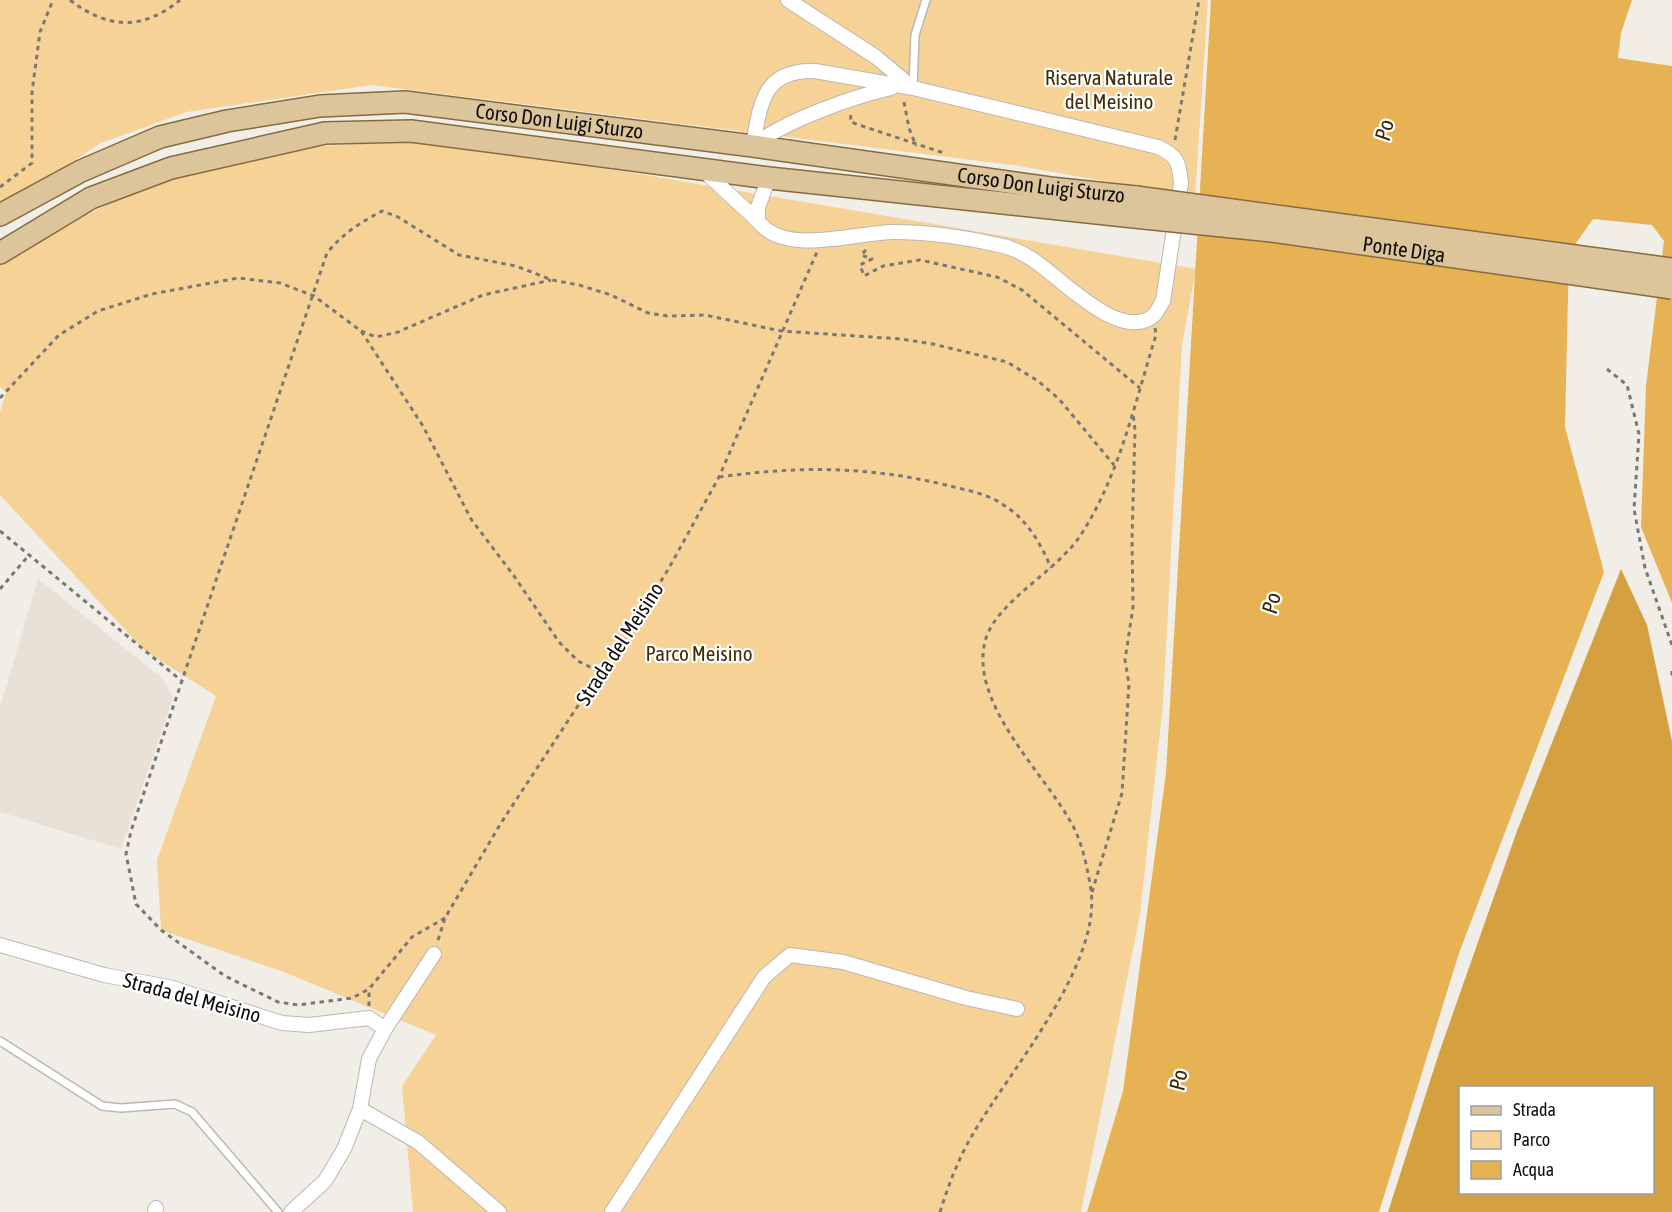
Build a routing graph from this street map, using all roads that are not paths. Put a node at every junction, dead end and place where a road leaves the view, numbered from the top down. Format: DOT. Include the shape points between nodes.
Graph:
graph roads {
  1 [pos="788,0"];
  2 [pos="926,0"];
  3 [pos="914,88"];
  4 [pos="900,92"];
  5 [pos="753,146"];
  6 [pos="702,169"];
  7 [pos="769,178"];
  8 [pos="1135,207"];
  9 [pos="0,215"];
  10 [pos="758,221"];
  11 [pos="0,253"];
  12 [pos="1672,269"];
  13 [pos="1672,288"];
  14 [pos="0,945"];
  15 [pos="434,954"];
  16 [pos="1017,1009"];
  17 [pos="385,1029"];
  18 [pos="0,1041"];
  19 [pos="360,1109"];
  20 [pos="278,1212"];
  21 [pos="291,1212"];
  22 [pos="499,1212"];
  23 [pos="612,1212"];
  1 -- 3 [label="street" via="876,57"];
  2 -- 3 [label="lane" via="915,35"];
  3 -- 4 [label="street"];
  3 -- 10 [label="street" via="1158,147 1173,154 1181,183 1163,301 1153,316 1137,322 1120,321 1032,259 994,244 893,232 786,239"];
  4 -- 5 [label="street" via="869,93 769,133"];
  4 -- 5 [label="street" via="815,71 800,70 783,76 763,97"];
  5 -- 8 [label="main road, Corso Don Luigi Sturzo" via="1050,188"];
  5 -- 9 [label="main road, Corso Don Luigi Sturzo" via="405,102 320,106 227,120 160,137 81,171"];
  6 -- 7 [label="main road, Corso Don Luigi Sturzo"];
  6 -- 10 [label="street"];
  6 -- 11 [label="main road, Corso Don Luigi Sturzo" via="411,132 325,133 171,168 92,198"];
  7 -- 8 [label="main road, Corso Don Luigi Sturzo"];
  7 -- 10 [label="street" via="758,207"];
  8 -- 12 [label="main road, Ponte Diga, bridge"];
  8 -- 13 [label="main road, Ponte Diga, bridge" via="1272,231"];
  14 -- 17 [label="street, Strada del Meisino" via="104,975 169,987 282,1023 309,1025 369,1018"];
  15 -- 17 [label="street"];
  16 -- 23 [label="street" via="956,996 843,962 790,955 764,977"];
  17 -- 19 [label="street" via="369,1059"];
  18 -- 20 [label="lane" via="102,1106 175,1104 192,1113"];
  19 -- 21 [label="street" via="344,1149 325,1181"];
  19 -- 22 [label="street" via="418,1142"];
}
